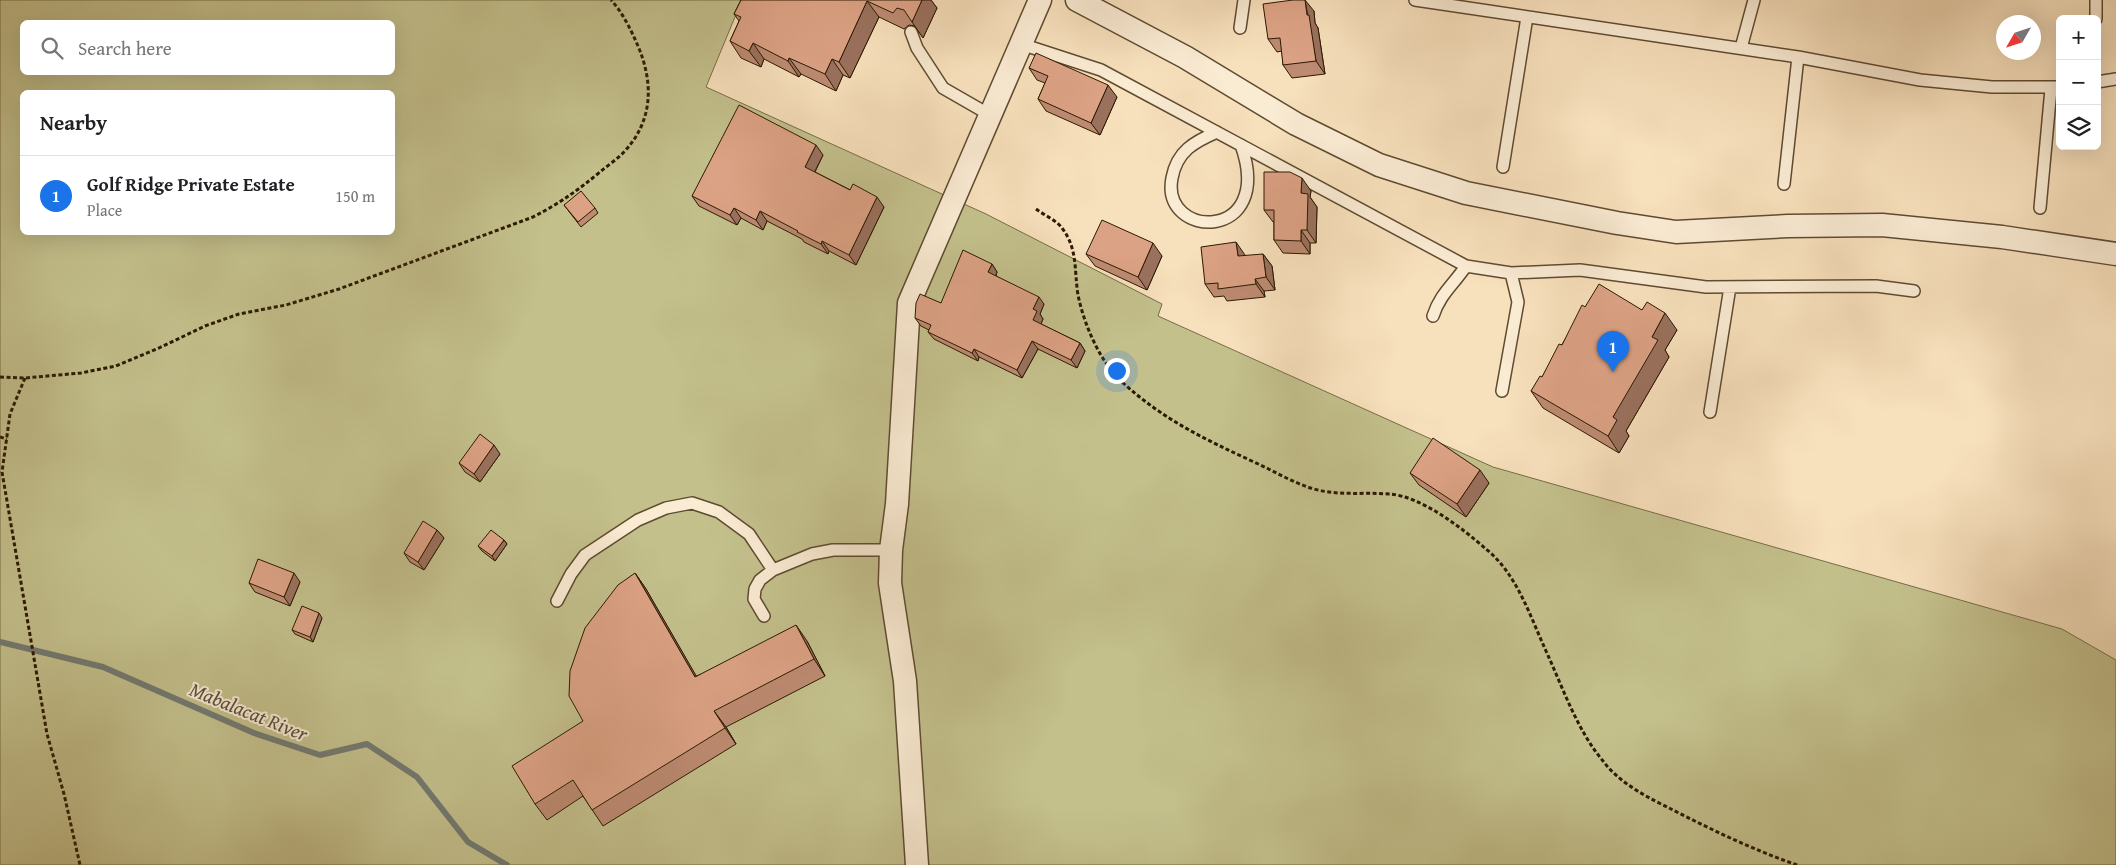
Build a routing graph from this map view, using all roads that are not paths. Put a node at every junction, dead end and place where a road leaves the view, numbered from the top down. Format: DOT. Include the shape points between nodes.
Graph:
graph roads {
  1 [pos="1040,0"];
  2 [pos="1077,0"];
  3 [pos="1244,0"];
  4 [pos="1415,0"];
  5 [pos="1754,0"];
  6 [pos="2096,0"];
  7 [pos="2096,15"];
  8 [pos="1527,17"];
  9 [pos="1240,28"];
  10 [pos="910,32"];
  11 [pos="1021,44"];
  12 [pos="1741,48"];
  13 [pos="1798,57"];
  14 [pos="2116,79"];
  15 [pos="2101,81"];
  16 [pos="2056,88"];
  17 [pos="990,116"];
  18 [pos="1218,132"];
  19 [pos="1241,145"];
  20 [pos="1503,166"];
  21 [pos="1784,184"];
  22 [pos="2040,208"];
  23 [pos="2116,254"];
  24 [pos="1466,266"];
  25 [pos="1511,273"];
  26 [pos="1730,287"];
  27 [pos="1914,292"];
  28 [pos="1433,316"];
  29 [pos="1502,391"];
  30 [pos="1710,412"];
  31 [pos="891,550"];
  32 [pos="773,570"];
  33 [pos="557,601"];
  34 [pos="764,616"];
  35 [pos="917,865"];
  1 -- 11 [label="street"];
  2 -- 23 [label="street" via="1185,57 1304,128 1379,165 1466,193 1676,232 1788,226 1882,226 2002,237"];
  3 -- 9 [label="lane"];
  4 -- 8 [label="lane"];
  5 -- 12 [label="lane"];
  6 -- 7 [label="lane"];
  8 -- 12 [label="lane"];
  8 -- 20 [label="lane"];
  10 -- 17 [label="lane" via="943,88"];
  11 -- 17 [label="street"];
  11 -- 18 [label="lane" via="1101,70"];
  12 -- 13 [label="lane"];
  13 -- 16 [label="lane" via="1920,80 1992,87"];
  13 -- 21 [label="lane"];
  14 -- 15 [label="lane"];
  16 -- 22 [label="lane"];
  17 -- 31 [label="street" via="909,303 897,504"];
  18 -- 19 [label="lane"];
  18 -- 19 [label="lane" via="1187,147 1173,172 1172,195 1184,214 1194,220 1216,222 1227,219 1243,203 1249,178 1248,163"];
  19 -- 24 [label="lane"];
  24 -- 25 [label="lane"];
  24 -- 28 [label="lane" via="1442,295"];
  25 -- 26 [label="lane" via="1580,270 1706,287"];
  25 -- 29 [label="lane" via="1518,302"];
  26 -- 27 [label="lane" via="1867,286"];
  26 -- 30 [label="lane"];
  31 -- 32 [label="lane" via="833,550 812,554"];
  31 -- 35 [label="street" via="890,583 905,681"];
  32 -- 33 [label="lane" via="749,534 719,512 692,503 666,508 638,520 585,555"];
  32 -- 34 [label="lane" via="760,580 755,589 754,598"];
}
